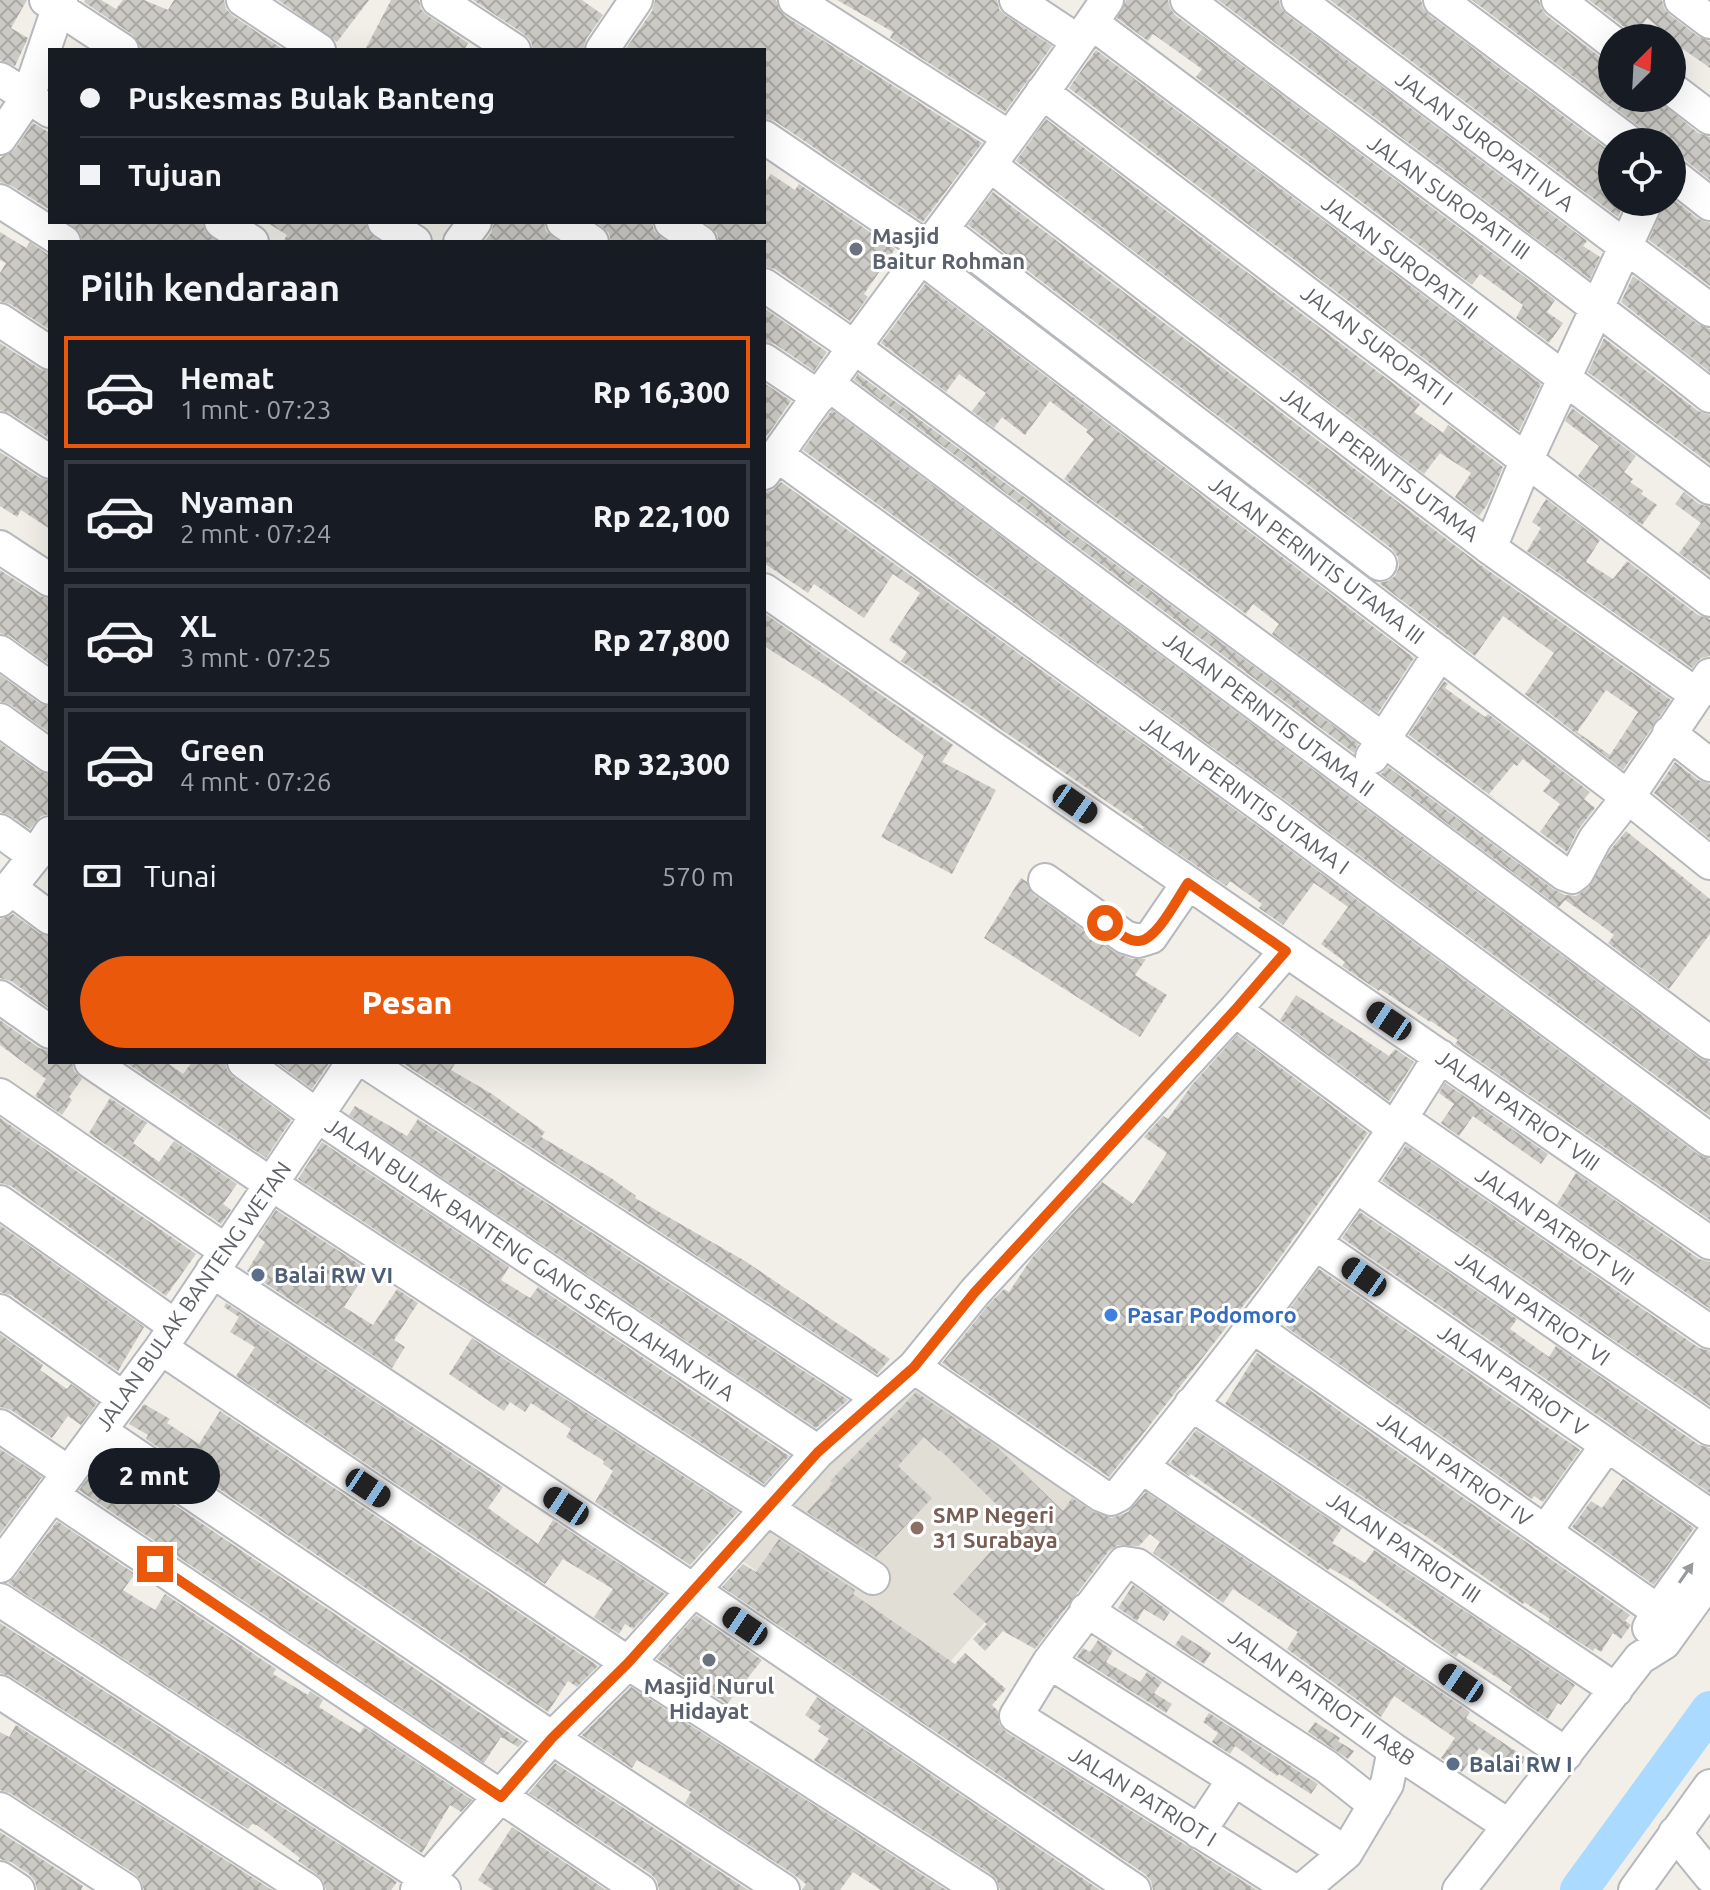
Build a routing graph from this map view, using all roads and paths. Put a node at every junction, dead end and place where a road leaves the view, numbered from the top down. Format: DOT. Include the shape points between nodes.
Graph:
graph roads {
  1 [pos="243,0"];
  2 [pos="438,0"];
  3 [pos="795,0"];
  4 [pos="1016,0"];
  5 [pos="1187,0"];
  6 [pos="1298,0"];
  7 [pos="1440,0"];
  8 [pos="1558,0"];
  9 [pos="1681,0"];
  10 [pos="55,3"];
  11 [pos="1092,21"];
  12 [pos="1710,22"];
  13 [pos="1598,31"];
  14 [pos="119,48"];
  15 [pos="316,48"];
  16 [pos="511,48"];
  17 [pos="0,79"];
  18 [pos="1042,92"];
  19 [pos="1686,100"];
  20 [pos="39,104"];
  21 [pos="1710,118"];
  22 [pos="1610,128"];
  23 [pos="1009,137"];
  24 [pos="0,138"];
  25 [pos="766,138"];
  26 [pos="991,166"];
  27 [pos="1686,185"];
  28 [pos="0,201"];
  29 [pos="1710,204"];
  30 [pos="1639,216"];
  31 [pos="224,224"];
  32 [pos="387,224"];
  33 [pos="566,224"];
  34 [pos="674,224"];
  35 [pos="61,240"];
  36 [pos="249,240"];
  37 [pos="412,240"];
  38 [pos="589,240"];
  39 [pos="697,240"];
  40 [pos="932,246"];
  41 [pos="1625,247"];
  42 [pos="766,286"];
  43 [pos="1598,307"];
  44 [pos="1710,310"];
  45 [pos="0,320"];
  46 [pos="854,347"];
  47 [pos="48,352"];
  48 [pos="766,361"];
  49 [pos="1564,381"];
  50 [pos="824,391"];
  51 [pos="1710,396"];
  52 [pos="0,429"];
  53 [pos="1527,459"];
  54 [pos="48,461"];
  55 [pos="770,464"];
  56 [pos="1710,488"];
  57 [pos="0,547"];
  58 [pos="1490,548"];
  59 [pos="1380,564"];
  60 [pos="48,579"];
  61 [pos="766,591"];
  62 [pos="1710,600"];
  63 [pos="0,652"];
  64 [pos="1440,653"];
  65 [pos="1703,685"];
  66 [pos="48,687"];
  67 [pos="0,720"];
  68 [pos="1669,733"];
  69 [pos="1382,740"];
  70 [pos="48,755"];
  71 [pos="1710,765"];
  72 [pos="1359,780"];
  73 [pos="1628,797"];
  74 [pos="0,831"];
  75 [pos="43,844"];
  76 [pos="1710,863"];
  77 [pos="1045,880"];
  78 [pos="1188,883"];
  79 [pos="4,892"];
  80 [pos="48,917"];
  81 [pos="1286,951"];
  82 [pos="0,997"];
  83 [pos="1235,1010"];
  84 [pos="48,1031"];
  85 [pos="1710,1043"];
  86 [pos="1440,1056"];
  87 [pos="94,1064"];
  88 [pos="247,1064"];
  89 [pos="352,1064"];
  90 [pos="369,1064"];
  91 [pos="0,1095"];
  92 [pos="316,1115"];
  93 [pos="1398,1124"];
  94 [pos="1710,1140"];
  95 [pos="273,1185"];
  96 [pos="1356,1186"];
  97 [pos="0,1202"];
  98 [pos="1315,1243"];
  99 [pos="1710,1243"];
  100 [pos="219,1261"];
  101 [pos="0,1311"];
  102 [pos="1252,1326"];
  103 [pos="1710,1332"];
  104 [pos="168,1337"];
  105 [pos="914,1367"];
  106 [pos="878,1397"];
  107 [pos="123,1398"];
  108 [pos="1191,1404"];
  109 [pos="0,1426"];
  110 [pos="1710,1429"];
  111 [pos="100,1431"];
  112 [pos="1607,1445"];
  113 [pos="818,1452"];
  114 [pos="1142,1467"];
  115 [pos="60,1484"];
  116 [pos="766,1509"];
  117 [pos="1710,1516"];
  118 [pos="1545,1532"];
  119 [pos="1710,1539"];
  120 [pos="3,1554"];
  121 [pos="873,1578"];
  122 [pos="1710,1579"];
  123 [pos="693,1590"];
  124 [pos="0,1600"];
  125 [pos="1086,1610"];
  126 [pos="1658,1611"];
  127 [pos="1640,1658"];
  128 [pos="1049,1662"];
  129 [pos="628,1663"];
  130 [pos="1616,1690"];
  131 [pos="0,1692"];
  132 [pos="552,1738"];
  133 [pos="1394,1750"];
  134 [pos="1566,1754"];
  135 [pos="1234,1779"];
  136 [pos="1710,1786"];
  137 [pos="501,1797"];
  138 [pos="1375,1805"];
  139 [pos="0,1809"];
  140 [pos="1509,1826"];
  141 [pos="1199,1832"];
  142 [pos="1675,1833"];
  143 [pos="1346,1853"];
  144 [pos="1710,1876"];
  145 [pos="0,1878"];
  146 [pos="430,1886"];
  147 [pos="18,1890"];
  148 [pos="125,1890"];
  149 [pos="307,1890"];
  150 [pos="640,1890"];
  151 [pos="783,1890"];
  152 [pos="981,1890"];
  153 [pos="1134,1890"];
  154 [pos="1293,1890"];
  155 [pos="1302,1890"];
  156 [pos="1459,1890"];
  157 [pos="1635,1890"];
  1 -- 15 [label="street"];
  2 -- 16 [label="street"];
  3 -- 23 [label="street"];
  4 -- 11 [label="street, JALAN SUROPATI II"];
  5 -- 43 [label="street, JALAN SUROPATI III"];
  6 -- 41 [label="street, JALAN SUROPATI IV A"];
  7 -- 22 [label="street"];
  8 -- 13 [label="street"];
  9 -- 12 [label="street"];
  10 -- 14 [label="street"];
  10 -- 20 [label="street"];
  11 -- 18 [label="street"];
  11 -- 49 [label="street, JALAN SUROPATI II"];
  17 -- 20 [label="street"];
  18 -- 23 [label="street"];
  18 -- 53 [label="street, JALAN SUROPATI I"];
  19 -- 21 [label="street"];
  20 -- 24 [label="street"];
  23 -- 26 [label="street"];
  25 -- 40 [label="street"];
  26 -- 40 [label="street"];
  26 -- 58 [label="street, JALAN PERINTIS UTAMA"];
  27 -- 29 [label="street"];
  28 -- 35 [label="street"];
  30 -- 41 [label="street"];
  31 -- 36 [label="street"];
  32 -- 37 [label="street"];
  33 -- 38 [label="street"];
  34 -- 39 [label="street"];
  40 -- 46 [label="street"];
  40 -- 59 [label="street"];
  40 -- 64 [label="street, JALAN PERINTIS UTAMA III"];
  41 -- 43 [label="street"];
  41 -- 44 [label="street, JALAN SUROPATI IV A"];
  42 -- 46 [label="street"];
  43 -- 49 [label="street"];
  43 -- 51 [label="street, JALAN SUROPATI III"];
  45 -- 47 [label="street"];
  46 -- 50 [label="street"];
  46 -- 69 [label="street"];
  48 -- 50 [label="street, JALAN PERINTIS UTAMA II"];
  49 -- 53 [label="street"];
  49 -- 56 [label="street, JALAN SUROPATI II"];
  50 -- 55 [label="street"];
  50 -- 72 [label="street, JALAN PERINTIS UTAMA II"];
  52 -- 54 [label="street"];
  53 -- 58 [label="street"];
  53 -- 62 [label="street, JALAN SUROPATI I"];
  55 -- 94 [label="street, JALAN PERINTIS UTAMA I" via="1274,815"];
  57 -- 60 [label="street"];
  58 -- 65 [label="street, JALAN PERINTIS UTAMA"];
  61 -- 78 [label="street, JALAN PATRIOT VIII"];
  63 -- 66 [label="street"];
  64 -- 69 [label="street"];
  64 -- 73 [label="street, JALAN PERINTIS UTAMA III"];
  65 -- 68 [label="street, JALAN PERINTIS UTAMA"];
  67 -- 70 [label="street"];
  68 -- 71 [label="street"];
  68 -- 73 [label="street, JALAN PERINTIS UTAMA"];
  69 -- 72 [label="street"];
  69 -- 73 [label="street, JALAN PERINTIS UTAMA" via="1572,877"];
  72 -- 85 [label="street, JALAN PERINTIS UTAMA II"];
  73 -- 76 [label="street, JALAN PERINTIS UTAMA III"];
  74 -- 75 [label="street"];
  75 -- 79 [label="street"];
  77 -- 78 [label="street" via="1138,941 1151,937"];
  78 -- 81 [label="street, JALAN PATRIOT VIII"];
  79 -- 80 [label="street"];
  81 -- 83 [label="street"];
  81 -- 86 [label="street, JALAN PATRIOT VIII"];
  82 -- 84 [label="street"];
  83 -- 93 [label="street, JALAN PATRIOT VII"];
  83 -- 105 [label="street" via="975,1292"];
  86 -- 93 [label="street"];
  86 -- 99 [label="street, JALAN PATRIOT VIII"];
  87 -- 95 [label="street"];
  88 -- 92 [label="street, JALAN BULAK BANTENG GANG SEKOLAHAN XII A"];
  89 -- 92 [label="street, JALAN BULAK BANTENG WETAN"];
  90 -- 106 [label="street"];
  91 -- 100 [label="street"];
  92 -- 95 [label="street, JALAN BULAK BANTENG WETAN"];
  92 -- 113 [label="street, JALAN BULAK BANTENG GANG SEKOLAHAN XII A"];
  93 -- 96 [label="street"];
  93 -- 103 [label="street, JALAN PATRIOT VII"];
  95 -- 100 [label="street, JALAN BULAK BANTENG WETAN"];
  95 -- 116 [label="street"];
  96 -- 98 [label="street"];
  96 -- 110 [label="street, JALAN PATRIOT VI"];
  97 -- 104 [label="street"];
  98 -- 102 [label="street"];
  98 -- 112 [label="street, JALAN PATRIOT V"];
  100 -- 104 [label="street, JALAN BULAK BANTENG WETAN"];
  100 -- 123 [label="street"];
  101 -- 107 [label="street"];
  102 -- 108 [label="street"];
  102 -- 118 [label="street, JALAN PATRIOT IV"];
  104 -- 107 [label="street, JALAN BULAK BANTENG WETAN"];
  104 -- 129 [label="street"];
  105 -- 106 [label="street"];
  105 -- 114 [label="street" via="1101,1495 1119,1495"];
  106 -- 113 [label="street"];
  107 -- 111 [label="street, JALAN BULAK BANTENG WETAN"];
  108 -- 114 [label="street"];
  108 -- 130 [label="street, JALAN PATRIOT III"];
  109 -- 115 [label="street"];
  111 -- 115 [label="street, JALAN BULAK BANTENG WETAN"];
  111 -- 132 [label="street"];
  112 -- 117 [label="street, JALAN PATRIOT V"];
  112 -- 118 [label="street"];
  113 -- 116 [label="street"];
  114 -- 134 [label="street"];
  115 -- 120 [label="street, JALAN BULAK BANTENG WETAN"];
  115 -- 137 [label="street"];
  116 -- 121 [label="street"];
  116 -- 123 [label="street"];
  118 -- 126 [label="street, JALAN PATRIOT IV"];
  126 -- 119 [label="street, one-way"];
  122 -- 127 [label="street" via="1664,1643"];
  123 -- 129 [label="street"];
  123 -- 153 [label="street"];
  124 -- 146 [label="street"];
  125 -- 128 [label="street"];
  125 -- 133 [label="street, JALAN PATRIOT II A&B" via="1124,1563 1137,1565"];
  125 -- 138 [label="street" via="1327,1767"];
  126 -- 127 [label="street"];
  127 -- 130 [label="street"];
  128 -- 135 [label="street"];
  128 -- 141 [label="street, JALAN PATRIOT I" via="1016,1716"];
  129 -- 132 [label="street"];
  129 -- 152 [label="street"];
  130 -- 134 [label="street"];
  131 -- 149 [label="street"];
  132 -- 137 [label="street"];
  132 -- 151 [label="street"];
  133 -- 138 [label="street" via="1387,1784"];
  133 -- 140 [label="street, JALAN PATRIOT II A&B"];
  134 -- 140 [label="street"];
  135 -- 141 [label="street"];
  135 -- 143 [label="street"];
  136 -- 142 [label="street"];
  137 -- 146 [label="street"];
  137 -- 150 [label="street"];
  138 -- 143 [label="street"];
  139 -- 148 [label="street"];
  140 -- 156 [label="street"];
  141 -- 154 [label="street, JALAN PATRIOT I"];
  142 -- 144 [label="street"];
  142 -- 157 [label="street"];
  143 -- 155 [label="street"];
  145 -- 147 [label="street"];
}
